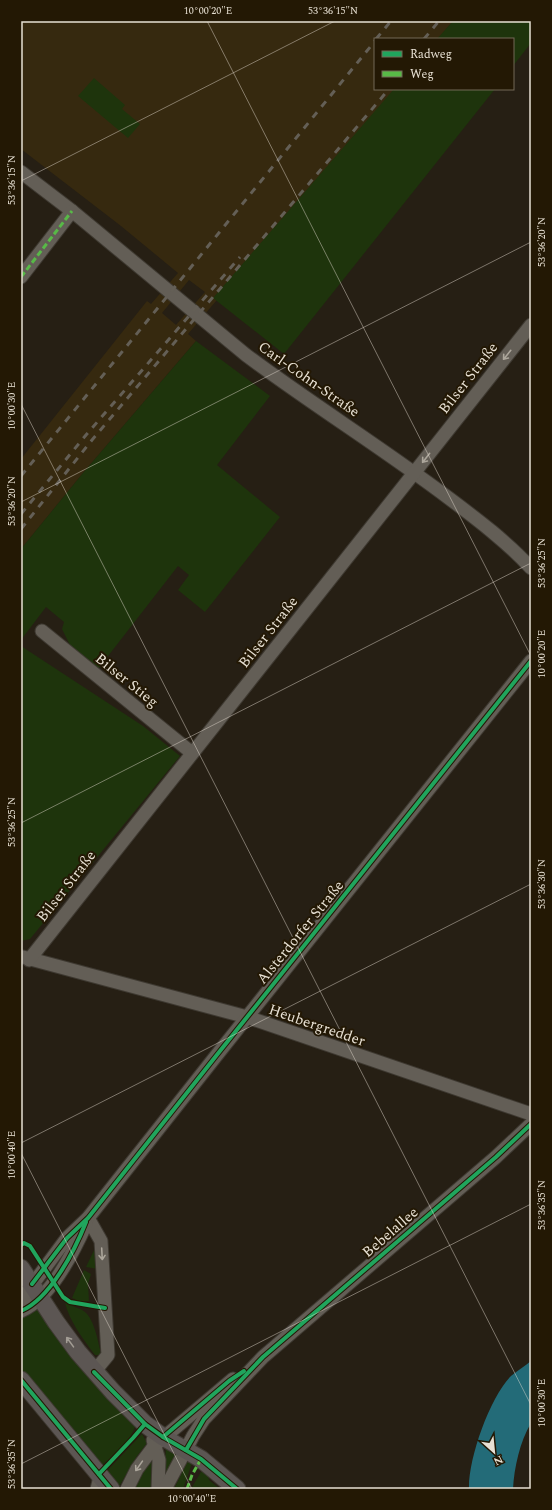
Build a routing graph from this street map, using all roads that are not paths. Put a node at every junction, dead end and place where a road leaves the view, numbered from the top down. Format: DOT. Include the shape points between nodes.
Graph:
graph roads {
  1 [pos="21,172"];
  2 [pos="72,211"];
  3 [pos="21,277"];
  4 [pos="531,325"];
  5 [pos="415,472"];
  6 [pos="531,568"];
  7 [pos="42,631"];
  8 [pos="531,661"];
  9 [pos="192,753"];
  10 [pos="25,958"];
  11 [pos="247,1017"];
  12 [pos="531,1114"];
  13 [pos="531,1124"];
  14 [pos="88,1218"];
  15 [pos="21,1268"];
  16 [pos="36,1291"];
  17 [pos="21,1300"];
  18 [pos="21,1311"];
  19 [pos="263,1357"];
  20 [pos="94,1372"];
  21 [pos="21,1380"];
  22 [pos="159,1441"];
  23 [pos="186,1450"];
  24 [pos="103,1485"];
  25 [pos="127,1489"];
  26 [pos="158,1489"];
  27 [pos="165,1489"];
  28 [pos="237,1489"];
  1 -- 2 [label="street, Carl-Cohn-Straße"];
  2 -- 3 [label="street"];
  2 -- 5 [label="street, Carl-Cohn-Straße" via="273,376"];
  4 -- 5 [label="street, Bilser Straße, one-way"];
  5 -- 6 [label="street, Carl-Cohn-Straße" via="514,550"];
  5 -- 9 [label="street, Bilser Straße"];
  7 -- 9 [label="street, Bilser Stieg"];
  8 -- 11 [label="street, Alsterdorfer Straße"];
  9 -- 10 [label="street, Bilser Straße"];
  10 -- 11 [label="street, Heubergredder"];
  11 -- 12 [label="street, Heubergredder"];
  11 -- 14 [label="street, Alsterdorfer Straße"];
  13 -- 19 [label="street, Bebelallee"];
  14 -- 16 [label="street, Alsterdorfer Straße" via="68,1238"];
  14 -- 20 [label="street, one-way" via="101,1241 108,1355"];
  15 -- 16 [label="main road"];
  16 -- 17 [label="street, Alsterdorfer Straße"];
  16 -- 18 [label="street" via="31,1306"];
  20 -- 16 [label="main road, one-way"];
  19 -- 22 [label="street, Bebelallee" via="229,1381"];
  19 -- 23 [label="street, Bebelallee" via="204,1419"];
  20 -- 22 [label="main road"];
  21 -- 24 [label="main road"];
  22 -- 23 [label="main road"];
  22 -- 25 [label="street, one-way" via="137,1469"];
  22 -- 26 [label="street"];
  23 -- 27 [label="street, Bebelallee"];
  23 -- 28 [label="main road"];
}
